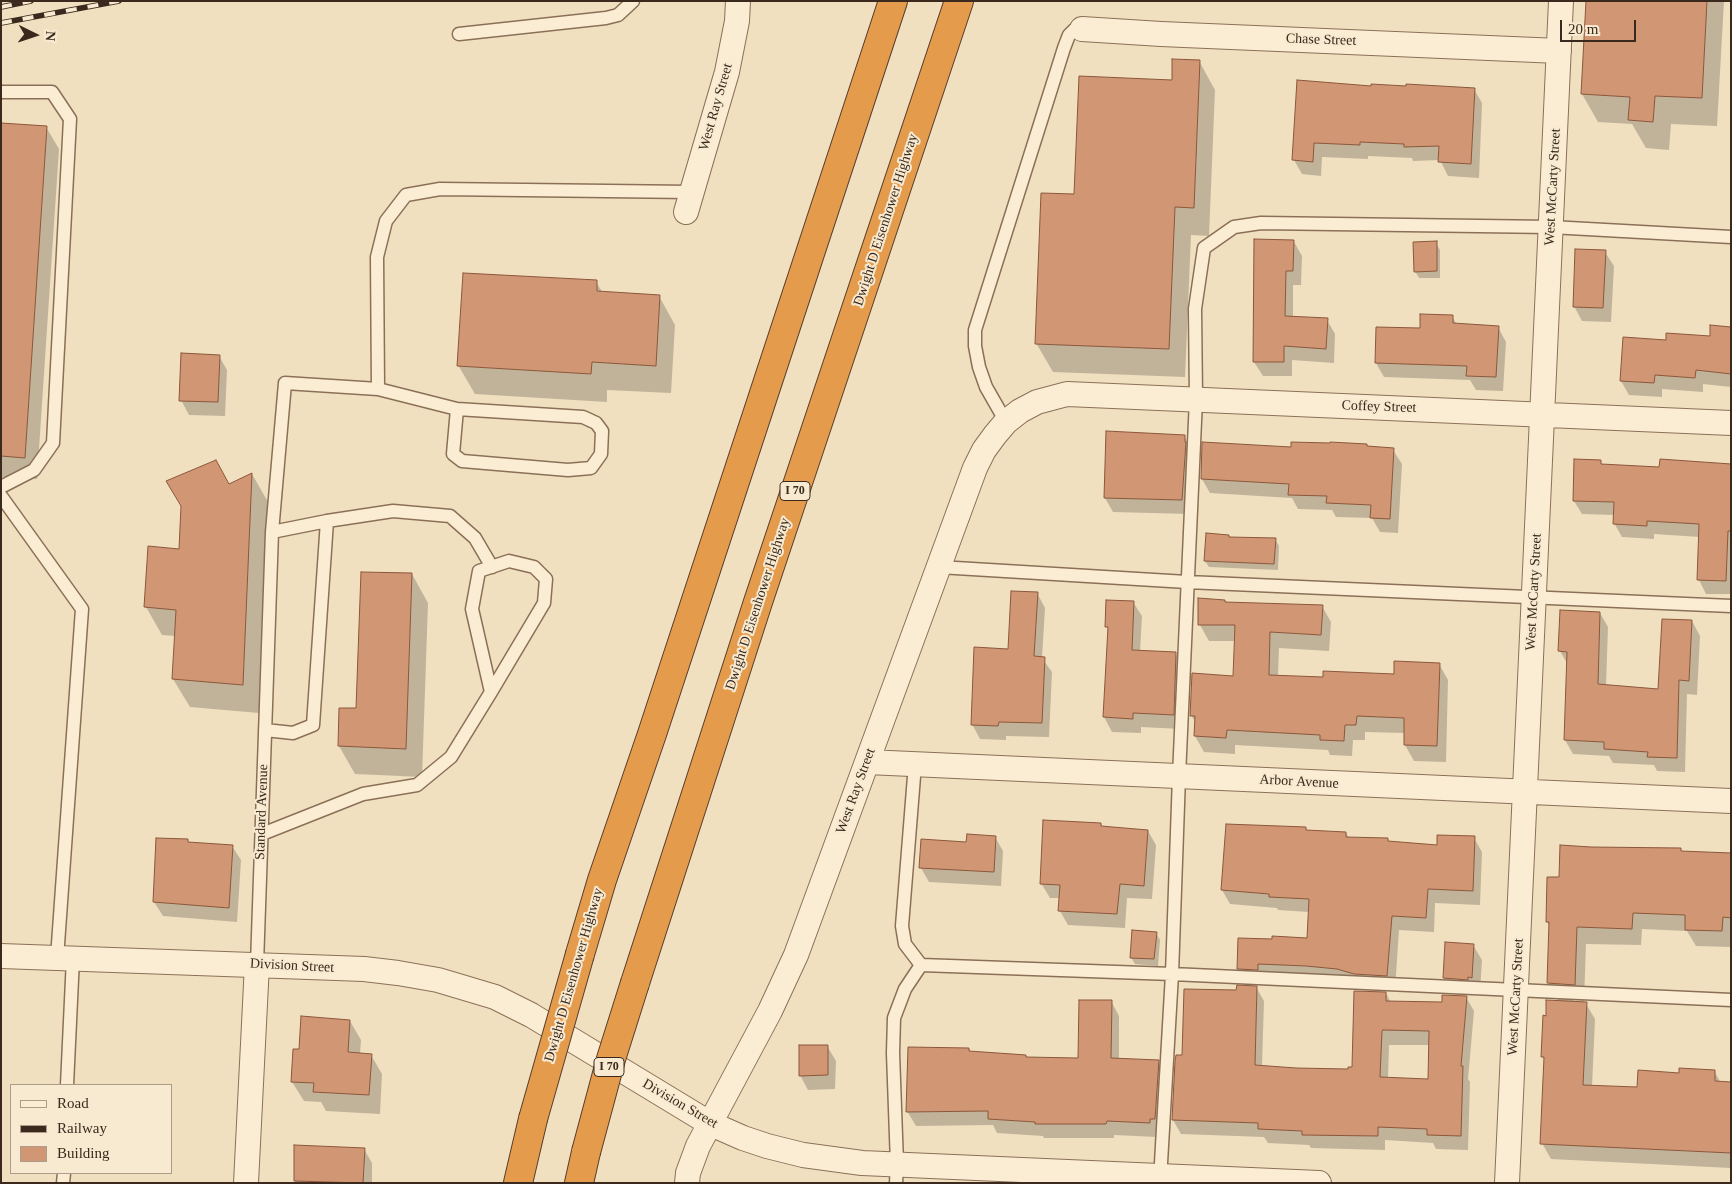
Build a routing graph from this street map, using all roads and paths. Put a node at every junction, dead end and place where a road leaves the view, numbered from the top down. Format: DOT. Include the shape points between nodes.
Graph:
graph roads {
  1 [pos="633,1"];
  2 [pos="738,1"];
  3 [pos="893,1"];
  4 [pos="959,1"];
  5 [pos="1561,1"];
  6 [pos="1082,28"];
  7 [pos="459,34"];
  8 [pos="1559,51"];
  9 [pos="1,92"];
  10 [pos="688,202"];
  11 [pos="1551,228"];
  12 [pos="1731,237"];
  13 [pos="378,389"];
  14 [pos="1196,399"];
  15 [pos="1029,407"];
  16 [pos="457,409"];
  17 [pos="1543,415"];
  18 [pos="1006,422"];
  19 [pos="1731,423"];
  20 [pos="1,487"];
  21 [pos="1,496"];
  22 [pos="327,520"];
  23 [pos="272,532"];
  24 [pos="492,566"];
  25 [pos="939,566"];
  26 [pos="1187,582"];
  27 [pos="1534,597"];
  28 [pos="1731,606"];
  29 [pos="491,692"];
  30 [pos="265,730"];
  31 [pos="867,762"];
  32 [pos="915,764"];
  33 [pos="1178,776"];
  34 [pos="1525,792"];
  35 [pos="1731,801"];
  36 [pos="262,834"];
  37 [pos="1,956"];
  38 [pos="65,958"];
  39 [pos="257,964"];
  40 [pos="921,965"];
  41 [pos="1172,974"];
  42 [pos="1516,990"];
  43 [pos="1731,1000"];
  44 [pos="68,1084"];
  45 [pos="709,1123"];
  46 [pos="897,1173"];
  47 [pos="1160,1179"];
  48 [pos="246,1183"];
  49 [pos="518,1183"];
  50 [pos="579,1183"];
  51 [pos="687,1183"];
  52 [pos="1319,1183"];
  53 [pos="1508,1183"];
  1 -- 7 [label="lane" via="618,15 606,18"];
  2 -- 10 [label="street, West Ray Street" via="727,72"];
  3 -- 49 [label="highway, Dwight D Eisenhower Highway, bridge" via="602,880 533,1119"];
  4 -- 50 [label="highway, Dwight D Eisenhower Highway / I 70, bridge" via="635,982"];
  5 -- 8 [label="street, West McCarty Street"];
  6 -- 8 [label="street, Chase Street"];
  6 -- 18 [label="lane" via="1069,34 1064,48 975,330 979,367 986,387"];
  8 -- 11 [label="street, West McCarty Street"];
  9 -- 20 [label="lane" via="52,92 70,119 53,443 34,470"];
  10 -- 13 [label="lane" via="440,189 406,195 386,221 377,257"];
  11 -- 12 [label="lane"];
  11 -- 14 [label="lane" via="1261,223 1234,227 1204,248 1195,310"];
  11 -- 17 [label="street, West McCarty Street"];
  13 -- 16 [label="lane"];
  13 -- 23 [label="lane, Standard Avenue" via="286,383"];
  14 -- 15 [label="street, Coffey Street" via="1067,394"];
  14 -- 17 [label="street, Coffey Street"];
  14 -- 26 [label="lane"];
  15 -- 18 [label="street, West Ray Street"];
  16 -- 16 [label="lane" via="584,417 596,423 602,431 601,454 591,468 568,470 462,460 454,454"];
  17 -- 19 [label="street, Coffey Street"];
  17 -- 27 [label="street, West McCarty Street"];
  18 -- 25 [label="street, West Ray Street" via="984,450 975,468"];
  21 -- 38 [label="lane" via="82,609"];
  22 -- 23 [label="lane"];
  22 -- 24 [label="lane" via="393,511 450,516 475,538"];
  22 -- 30 [label="lane" via="313,725 293,733"];
  23 -- 30 [label="lane, Standard Avenue"];
  24 -- 29 [label="lane" via="479,571 472,609"];
  24 -- 29 [label="lane" via="509,560 534,566 546,579 544,603"];
  25 -- 26 [label="lane"];
  25 -- 31 [label="street, West Ray Street"];
  26 -- 27 [label="lane"];
  26 -- 33 [label="lane"];
  27 -- 28 [label="lane"];
  27 -- 34 [label="street, West McCarty Street"];
  29 -- 36 [label="lane" via="452,757 417,785 363,794"];
  30 -- 36 [label="lane, Standard Avenue"];
  31 -- 32 [label="street, Arbor Avenue"];
  31 -- 45 [label="street, West Ray Street" via="786,978"];
  32 -- 33 [label="street, Arbor Avenue"];
  32 -- 40 [label="lane" via="902,926 905,944"];
  33 -- 34 [label="street, Arbor Avenue"];
  33 -- 41 [label="lane"];
  34 -- 35 [label="street, Arbor Avenue"];
  34 -- 42 [label="street, West McCarty Street"];
  36 -- 39 [label="lane, Standard Avenue"];
  37 -- 38 [label="street, Division Street"];
  38 -- 39 [label="street, Division Street"];
  38 -- 44 [label="lane"];
  39 -- 45 [label="street, Division Street" via="382,970 478,991 532,1015"];
  39 -- 48 [label="street, Standard Avenue"];
  40 -- 41 [label="lane"];
  40 -- 46 [label="lane" via="905,989 894,1018"];
  41 -- 42 [label="lane"];
  41 -- 47 [label="lane"];
  42 -- 43 [label="lane"];
  42 -- 53 [label="street, West McCarty Street"];
  45 -- 46 [label="street, Division Street" via="743,1138 797,1154"];
  45 -- 51 [label="street, West Ray Street" via="688,1173"];
  46 -- 47 [label="street, Division Street"];
  47 -- 52 [label="street, Division Street"];
}
